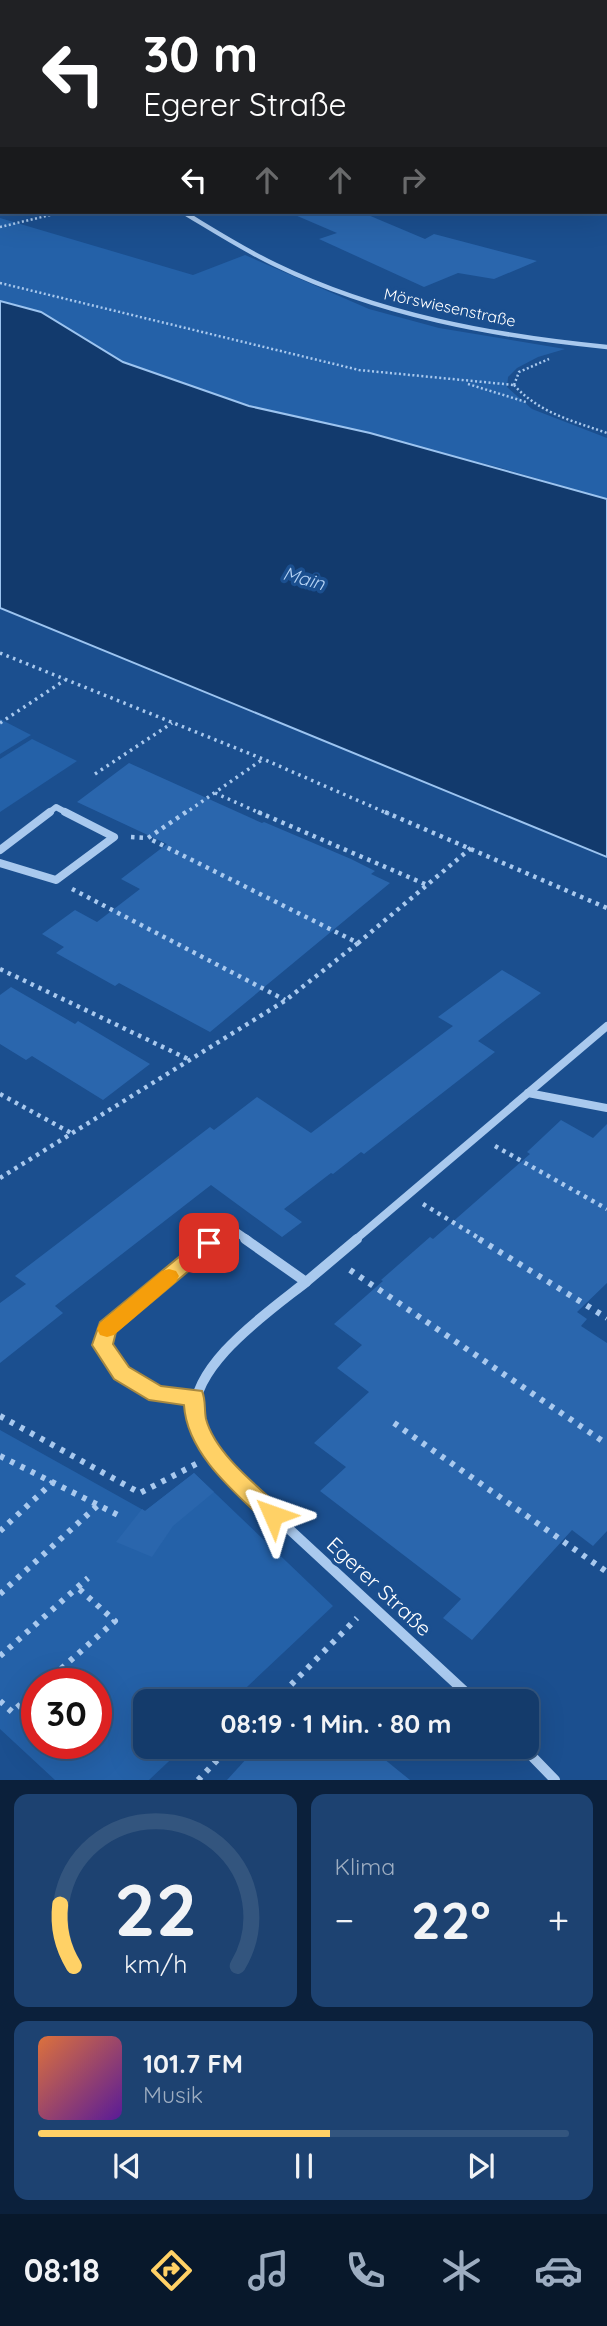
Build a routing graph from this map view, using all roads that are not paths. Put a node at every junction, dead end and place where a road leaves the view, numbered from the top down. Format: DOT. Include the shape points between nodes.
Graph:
graph roads {
  1 [pos="187,214"];
  2 [pos="607,347"];
  3 [pos="0,850"];
  4 [pos="0,863"];
  5 [pos="607,1026"];
  6 [pos="528,1093"];
  7 [pos="607,1108"];
  8 [pos="306,1282"];
  9 [pos="194,1397"];
  10 [pos="462,1689"];
  11 [pos="535,1759"];
  12 [pos="555,1780"];
  1 -- 2 [label="street, Mörswiesenstraße" via="289,272 367,301 476,327"];
  3 -- 4 [label="street" via="56,807 114,837 56,880"];
  5 -- 6 [label="street"];
  6 -- 7 [label="street"];
  6 -- 8 [label="street"];
  8 -- 9 [label="street" via="212,1368"];
  8 -- 9 [label="street" via="229,1227 107,1328 102,1345 122,1373 157,1394"];
  9 -- 10 [label="street, Egerer Straße" via="196,1420 214,1454 235,1479"];
  11 -- 12 [label="street"];
}
